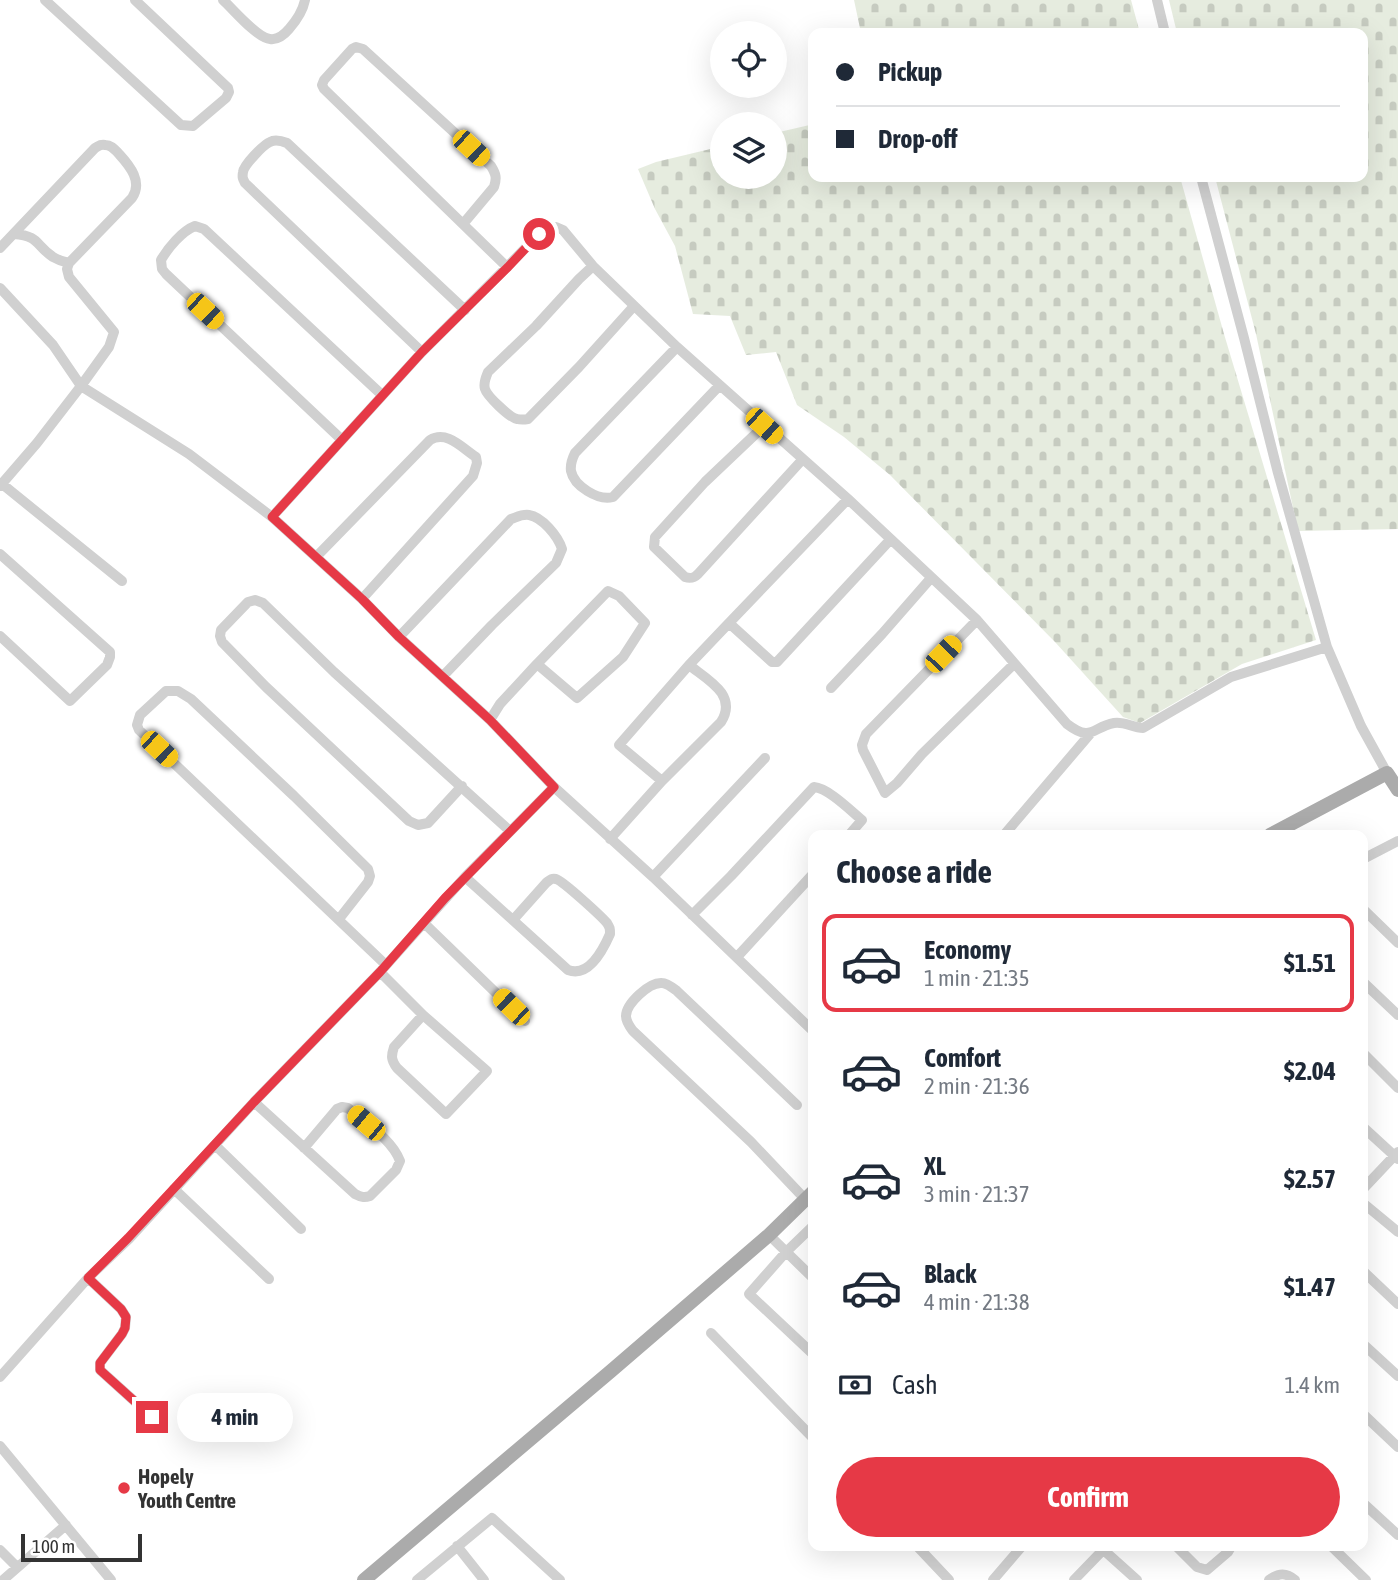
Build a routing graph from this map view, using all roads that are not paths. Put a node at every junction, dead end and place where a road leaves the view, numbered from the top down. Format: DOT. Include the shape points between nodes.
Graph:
graph roads {
  1 [pos="45,0"];
  2 [pos="135,0"];
  3 [pos="223,0"];
  4 [pos="304,0"];
  5 [pos="1157,0"];
  6 [pos="1164,28"];
  7 [pos="1202,182"];
  8 [pos="463,224"];
  9 [pos="14,234"];
  10 [pos="0,248"];
  11 [pos="69,263"];
  12 [pos="593,266"];
  13 [pos="508,267"];
  14 [pos="0,288"];
  15 [pos="634,306"];
  16 [pos="465,310"];
  17 [pos="677,347"];
  18 [pos="422,352"];
  19 [pos="81,386"];
  20 [pos="719,386"];
  21 [pos="382,395"];
  22 [pos="764,426"];
  23 [pos="341,439"];
  24 [pos="802,460"];
  25 [pos="1,485"];
  26 [pos="848,499"];
  27 [pos="272,517"];
  28 [pos="890,540"];
  29 [pos="0,554"];
  30 [pos="316,557"];
  31 [pos="931,578"];
  32 [pos="122,581"];
  33 [pos="362,599"];
  34 [pos="977,620"];
  35 [pos="729,623"];
  36 [pos="0,636"];
  37 [pos="399,637"];
  38 [pos="1327,647"];
  39 [pos="537,664"];
  40 [pos="1014,664"];
  41 [pos="690,665"];
  42 [pos="443,676"];
  43 [pos="831,688"];
  44 [pos="490,720"];
  45 [pos="1090,734"];
  46 [pos="765,758"];
  47 [pos="1387,774"];
  48 [pos="662,781"];
  49 [pos="462,786"];
  50 [pos="554,787"];
  51 [pos="1398,790"];
  52 [pos="853,830"];
  53 [pos="1008,830"];
  54 [pos="1280,830"];
  55 [pos="510,831"];
  56 [pos="610,839"];
  57 [pos="1398,841"];
  58 [pos="1368,856"];
  59 [pos="465,877"];
  60 [pos="653,877"];
  61 [pos="808,880"];
  62 [pos="1368,914"];
  63 [pos="692,915"];
  64 [pos="339,919"];
  65 [pos="513,920"];
  66 [pos="424,923"];
  67 [pos="1398,943"];
  68 [pos="737,957"];
  69 [pos="383,969"];
  70 [pos="1368,987"];
  71 [pos="423,1015"];
  72 [pos="1398,1015"];
  73 [pos="525,1021"];
  74 [pos="808,1026"];
  75 [pos="1368,1058"];
  76 [pos="1398,1088"];
  77 [pos="254,1102"];
  78 [pos="797,1105"];
  79 [pos="1368,1131"];
  80 [pos="215,1144"];
  81 [pos="304,1148"];
  82 [pos="1397,1156"];
  83 [pos="1368,1184"];
  84 [pos="174,1189"];
  85 [pos="808,1193"];
  86 [pos="808,1197"];
  87 [pos="1368,1207"];
  88 [pos="301,1229"];
  89 [pos="808,1231"];
  90 [pos="1398,1232"];
  91 [pos="769,1235"];
  92 [pos="786,1252"];
  93 [pos="808,1273"];
  94 [pos="1368,1276"];
  95 [pos="88,1278"];
  96 [pos="268,1279"];
  97 [pos="1398,1304"];
  98 [pos="711,1333"];
  99 [pos="808,1349"];
  100 [pos="1368,1349"];
  101 [pos="1398,1376"];
  102 [pos="0,1377"];
  103 [pos="152,1417"];
  104 [pos="1368,1419"];
  105 [pos="808,1434"];
  106 [pos="1398,1447"];
  107 [pos="1,1449"];
  108 [pos="1368,1508"];
  109 [pos="66,1525"];
  110 [pos="1398,1535"];
  111 [pos="457,1546"];
  112 [pos="0,1549"];
  113 [pos="922,1551"];
  114 [pos="1016,1551"];
  115 [pos="1098,1551"];
  116 [pos="1103,1551"];
  117 [pos="1181,1551"];
  118 [pos="1229,1551"];
  119 [pos="1336,1551"];
  120 [pos="16,1567"];
  121 [pos="3,1580"];
  122 [pos="111,1580"];
  123 [pos="364,1580"];
  124 [pos="417,1580"];
  125 [pos="484,1580"];
  126 [pos="560,1580"];
  127 [pos="949,1580"];
  128 [pos="993,1580"];
  129 [pos="1074,1580"];
  130 [pos="1137,1580"];
  131 [pos="1269,1580"];
  132 [pos="1295,1580"];
  133 [pos="1366,1580"];
  1 -- 2 [label="street" via="181,125 193,126 226,98 228,88"];
  3 -- 4 [label="street" via="269,39 287,32"];
  5 -- 6 [label="street"];
  7 -- 38 [label="street"];
  8 -- 8 [label="street" via="323,88 324,80 352,49 363,48 491,166 496,174 494,187"];
  8 -- 13 [label="street"];
  9 -- 10 [label="street"];
  9 -- 11 [label="street" via="36,240 53,257"];
  9 -- 11 [label="street" via="95,148 113,147 133,172 135,192"];
  11 -- 19 [label="street" via="69,277 114,331 105,353"];
  12 -- 13 [label="street" via="564,230 556,227 539,234"];
  12 -- 15 [label="street"];
  12 -- 15 [label="street" via="488,372 488,396 513,419 528,419"];
  13 -- 16 [label="street"];
  14 -- 19 [label="street" via="54,345"];
  15 -- 17 [label="street"];
  16 -- 18 [label="street"];
  16 -- 18 [label="street" via="287,143 269,142 257,153 243,171 245,183"];
  17 -- 20 [label="street"];
  17 -- 20 [label="street" via="575,453 570,467 576,481 596,497 613,498"];
  18 -- 21 [label="street"];
  19 -- 25 [label="street"];
  19 -- 27 [label="street" via="189,454"];
  20 -- 22 [label="street"];
  21 -- 23 [label="street"];
  21 -- 23 [label="street" via="204,229 190,228 174,244 161,260 166,274"];
  22 -- 24 [label="street"];
  22 -- 24 [label="street" via="655,537 654,547 685,577 698,574"];
  23 -- 27 [label="street"];
  24 -- 26 [label="street"];
  25 -- 32 [label="street"];
  26 -- 28 [label="street"];
  26 -- 35 [label="street"];
  27 -- 30 [label="street"];
  28 -- 31 [label="street"];
  28 -- 35 [label="street" via="777,662"];
  29 -- 36 [label="street" via="110,652 110,657 70,701"];
  30 -- 33 [label="street"];
  30 -- 33 [label="street" via="430,440 447,437 475,457 473,476"];
  31 -- 34 [label="street"];
  31 -- 43 [label="street"];
  33 -- 37 [label="street"];
  34 -- 40 [label="street"];
  34 -- 40 [label="street" via="866,734 863,750 885,793"];
  35 -- 41 [label="street"];
  37 -- 42 [label="street"];
  37 -- 42 [label="street" via="511,519 530,515 548,528 562,549 556,563"];
  38 -- 45 [label="street" via="1231,677 1143,728 1116,723"];
  38 -- 47 [label="street"];
  39 -- 39 [label="street" via="608,592 619,596 645,622 623,657 577,698"];
  39 -- 44 [label="street"];
  40 -- 45 [label="street" via="1067,724"];
  41 -- 48 [label="street" via="722,693 726,715"];
  41 -- 48 [label="street" via="619,745"];
  42 -- 44 [label="street"];
  44 -- 50 [label="street"];
  45 -- 53 [label="street"];
  46 -- 60 [label="street"];
  47 -- 51 [label="main road"];
  47 -- 54 [label="main road"];
  48 -- 56 [label="street"];
  49 -- 49 [label="street" via="263,603 248,601 221,630 222,642 266,687 409,821 428,823"];
  49 -- 55 [label="street"];
  50 -- 55 [label="street"];
  50 -- 56 [label="street"];
  52 -- 63 [label="street" via="862,820 828,792 814,787"];
  55 -- 59 [label="street"];
  56 -- 60 [label="street"];
  57 -- 58 [label="street"];
  59 -- 65 [label="street"];
  59 -- 66 [label="street"];
  60 -- 63 [label="street"];
  61 -- 68 [label="street"];
  62 -- 67 [label="street"];
  63 -- 68 [label="street"];
  64 -- 64 [label="street" via="139,730 140,715 166,691 178,691 199,706 368,869 368,882"];
  64 -- 69 [label="street"];
  65 -- 65 [label="street" via="574,972 586,969 610,934 603,919 555,879"];
  66 -- 69 [label="street"];
  66 -- 73 [label="street"];
  68 -- 74 [label="street"];
  69 -- 71 [label="street"];
  69 -- 77 [label="street"];
  70 -- 72 [label="street"];
  71 -- 71 [label="street" via="487,1071 446,1114 392,1062 394,1047"];
  75 -- 76 [label="street"];
  77 -- 80 [label="street"];
  77 -- 81 [label="street"];
  78 -- 85 [label="street" via="669,985 661,982 643,990 625,1013 633,1031"];
  79 -- 82 [label="street"];
  80 -- 84 [label="street"];
  80 -- 88 [label="street"];
  81 -- 81 [label="street" via="365,1198 400,1161 384,1138 342,1107"];
  82 -- 83 [label="street"];
  84 -- 95 [label="street"];
  84 -- 96 [label="street"];
  86 -- 91 [label="main road"];
  87 -- 90 [label="street"];
  89 -- 92 [label="street"];
  91 -- 92 [label="street"];
  91 -- 123 [label="main road"];
  92 -- 93 [label="street"];
  92 -- 99 [label="street" via="749,1294"];
  94 -- 97 [label="street"];
  95 -- 102 [label="street"];
  95 -- 103 [label="street" via="126,1317 125,1328 100,1363 100,1370"];
  98 -- 105 [label="street"];
  100 -- 101 [label="street"];
  104 -- 106 [label="street"];
  107 -- 109 [label="street"];
  108 -- 110 [label="street"];
  109 -- 120 [label="street"];
  109 -- 122 [label="street"];
  111 -- 124 [label="street"];
  111 -- 125 [label="street"];
  111 -- 126 [label="street" via="492,1518"];
  112 -- 120 [label="street"];
  113 -- 127 [label="street"];
  114 -- 128 [label="street"];
  115 -- 129 [label="street"];
  116 -- 130 [label="street"];
  117 -- 118 [label="street" via="1207,1570"];
  119 -- 133 [label="street"];
  120 -- 121 [label="street"];
  131 -- 132 [label="street" via="1286,1574"];
}
